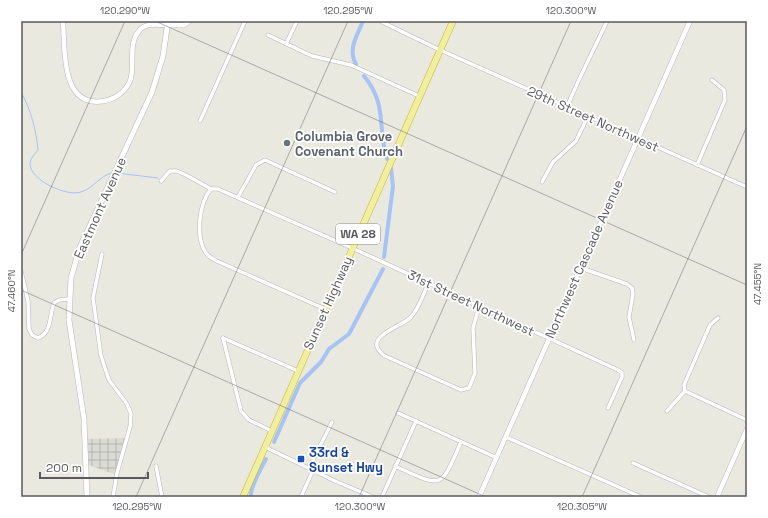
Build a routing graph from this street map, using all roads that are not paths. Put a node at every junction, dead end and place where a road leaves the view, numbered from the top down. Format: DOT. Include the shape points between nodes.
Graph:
graph roads {
  1 [pos="63,21"];
  2 [pos="189,21"];
  3 [pos="245,21"];
  4 [pos="297,21"];
  5 [pos="380,21"];
  6 [pos="453,21"];
  7 [pos="607,21"];
  8 [pos="690,21"];
  9 [pos="168,23"];
  10 [pos="268,35"];
  11 [pos="286,44"];
  12 [pos="440,50"];
  13 [pos="712,80"];
  14 [pos="419,96"];
  15 [pos="567,107"];
  16 [pos="588,116"];
  17 [pos="200,121"];
  18 [pos="638,139"];
  19 [pos="697,165"];
  20 [pos="161,180"];
  21 [pos="542,182"];
  22 [pos="747,187"];
  23 [pos="211,189"];
  24 [pos="335,192"];
  25 [pos="238,197"];
  26 [pos="352,248"];
  27 [pos="102,254"];
  28 [pos="581,268"];
  29 [pos="21,271"];
  30 [pos="428,284"];
  31 [pos="69,299"];
  32 [pos="480,307"];
  33 [pos="324,309"];
  34 [pos="718,318"];
  35 [pos="549,339"];
  36 [pos="634,340"];
  37 [pos="298,371"];
  38 [pos="685,391"];
  39 [pos="608,408"];
  40 [pos="667,411"];
  41 [pos="398,413"];
  42 [pos="747,420"];
  43 [pos="416,421"];
  44 [pos="332,422"];
  45 [pos="747,429"];
  46 [pos="272,431"];
  47 [pos="506,437"];
  48 [pos="461,442"];
  49 [pos="265,447"];
  50 [pos="497,458"];
  51 [pos="633,463"];
  52 [pos="156,466"];
  53 [pos="395,466"];
  54 [pos="309,468"];
  55 [pos="313,470"];
  56 [pos="362,492"];
  57 [pos="87,497"];
  58 [pos="113,497"];
  59 [pos="162,497"];
  60 [pos="243,497"];
  61 [pos="301,497"];
  62 [pos="359,497"];
  63 [pos="373,497"];
  64 [pos="382,497"];
  65 [pos="479,497"];
  66 [pos="641,497"];
  67 [pos="709,497"];
  68 [pos="716,497"];
  1 -- 9 [label="street" via="69,82 80,95 97,102 116,97 127,86 131,76 134,39 140,29 147,25"];
  2 -- 9 [label="main road" via="184,25"];
  3 -- 17 [label="street"];
  4 -- 11 [label="street"];
  5 -- 12 [label="street, 29th Street Northwest"];
  6 -- 12 [label="highway, Sunset Highway / WA 28"];
  7 -- 15 [label="street"];
  8 -- 18 [label="street, Northwest Cascade Avenue"];
  9 -- 31 [label="main road, Eastmont Avenue" via="161,64 152,92 78,255 71,278"];
  10 -- 11 [label="street"];
  11 -- 14 [label="street" via="312,56 347,64"];
  12 -- 14 [label="highway, Sunset Highway / WA 28"];
  12 -- 15 [label="street, 29th Street Northwest"];
  13 -- 19 [label="street" via="724,90 725,100"];
  14 -- 26 [label="highway, Sunset Highway / WA 28"];
  15 -- 16 [label="street, 29th Street Northwest"];
  16 -- 18 [label="street, 29th Street Northwest"];
  16 -- 21 [label="street" via="576,141 553,162"];
  18 -- 19 [label="street, 29th Street Northwest"];
  18 -- 28 [label="street, Northwest Cascade Avenue"];
  19 -- 22 [label="street, 29th Street Northwest"];
  20 -- 23 [label="street, 31st Street Northwest" via="170,171 177,171"];
  23 -- 25 [label="street, 31st Street Northwest"];
  23 -- 33 [label="street" via="199,217 203,247 207,254 219,262"];
  24 -- 25 [label="street" via="261,160"];
  25 -- 26 [label="street, 31st Street Northwest"];
  26 -- 30 [label="street, 31st Street Northwest"];
  26 -- 33 [label="highway, Sunset Highway / WA 28"];
  27 -- 58 [label="street" via="93,298 102,356 109,380 127,404 131,414"];
  28 -- 35 [label="street, Northwest Cascade Avenue"];
  28 -- 36 [label="street" via="632,288 629,317"];
  29 -- 31 [label="street" via="32,335 38,338 44,336 48,331 54,303"];
  30 -- 32 [label="street, 31st Street Northwest"];
  30 -- 32 [label="street" via="414,313 406,322 383,333 379,338 378,348 385,356 461,390 469,388 475,373 473,328"];
  31 -- 57 [label="main road, Eastmont Avenue" via="70,327 84,424"];
  32 -- 35 [label="street, 31st Street Northwest"];
  33 -- 37 [label="highway, Sunset Highway / WA 28"];
  34 -- 38 [label="street" via="710,325 684,385"];
  35 -- 39 [label="street, 31st Street Northwest" via="622,373"];
  35 -- 47 [label="street, Northwest Cascade Avenue"];
  37 -- 46 [label="highway, Sunset Highway / WA 28"];
  37 -- 46 [label="street" via="223,338 241,411 249,420"];
  38 -- 40 [label="street"];
  38 -- 42 [label="street"];
  41 -- 43 [label="street"];
  43 -- 48 [label="street"];
  43 -- 53 [label="street"];
  44 -- 54 [label="street"];
  45 -- 68 [label="street"];
  46 -- 49 [label="highway, Sunset Highway / WA 28"];
  47 -- 50 [label="street, Northwest Cascade Avenue"];
  47 -- 66 [label="street"];
  48 -- 50 [label="street"];
  48 -- 53 [label="street" via="442,479 430,481"];
  49 -- 54 [label="street"];
  49 -- 60 [label="highway, Sunset Highway / WA 28"];
  50 -- 65 [label="street, Northwest Cascade Avenue"];
  51 -- 67 [label="street"];
  52 -- 59 [label="street"];
  53 -- 64 [label="street"];
  54 -- 55 [label="street"];
  55 -- 56 [label="street"];
  55 -- 61 [label="street"];
  56 -- 62 [label="street"];
  56 -- 63 [label="street"];
}
